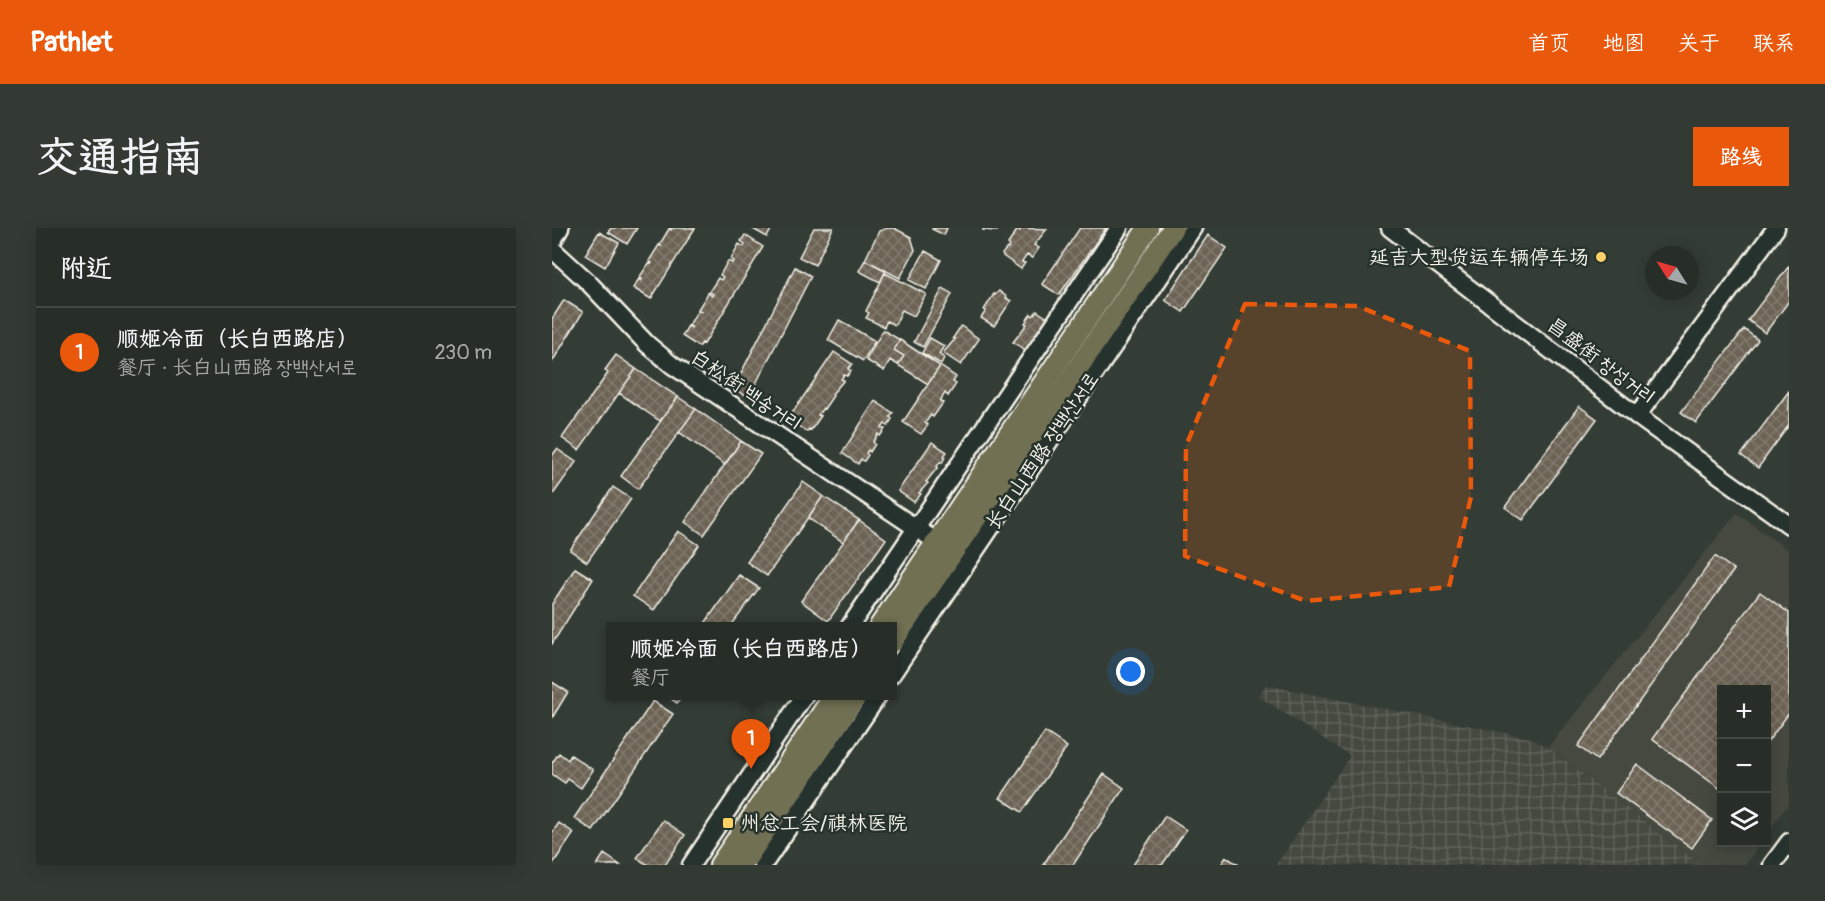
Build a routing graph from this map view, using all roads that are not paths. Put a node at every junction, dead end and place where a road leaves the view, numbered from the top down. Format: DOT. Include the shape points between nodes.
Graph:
graph roads {
  1 [pos="560,228"];
  2 [pos="1119,228"];
  3 [pos="1148,228"];
  4 [pos="1173,228"];
  5 [pos="1193,228"];
  6 [pos="1390,228"];
  7 [pos="1776,228"];
  8 [pos="552,242"];
  9 [pos="552,249"];
  10 [pos="1637,416"];
  11 [pos="1789,525"];
  12 [pos="916,528"];
  13 [pos="937,542"];
  14 [pos="853,622"];
  15 [pos="883,622"];
  16 [pos="897,635"];
  17 [pos="897,667"];
  18 [pos="801,700"];
  19 [pos="831,700"];
  20 [pos="853,700"];
  21 [pos="875,700"];
  22 [pos="1789,842"];
  23 [pos="691,865"];
  24 [pos="720,865"];
  25 [pos="741,865"];
  26 [pos="763,865"];
  27 [pos="1772,865"];
  1 -- 8 [label="street"];
  2 -- 12 [label="street"];
  3 -- 13 [label="main road, 长白山西路 장백산서로"];
  4 -- 16 [label="main road, 长白山西路 장백산서로"];
  5 -- 17 [label="street, 长白山西路 장백산서로"];
  6 -- 10 [label="street, 昌盛街 창성거리"];
  7 -- 10 [label="street"];
  9 -- 12 [label="street, 白松街 백송거리" via="672,365"];
  10 -- 11 [label="street, 昌盛街 창성거리"];
  12 -- 13 [label="street, 白松街 백송거리"];
  12 -- 14 [label="street"];
  13 -- 15 [label="main road, 长白山西路 장백산서로"];
  18 -- 23 [label="street"];
  19 -- 24 [label="main road"];
  20 -- 25 [label="main road"];
  21 -- 26 [label="street"];
  22 -- 27 [label="street"];
}
